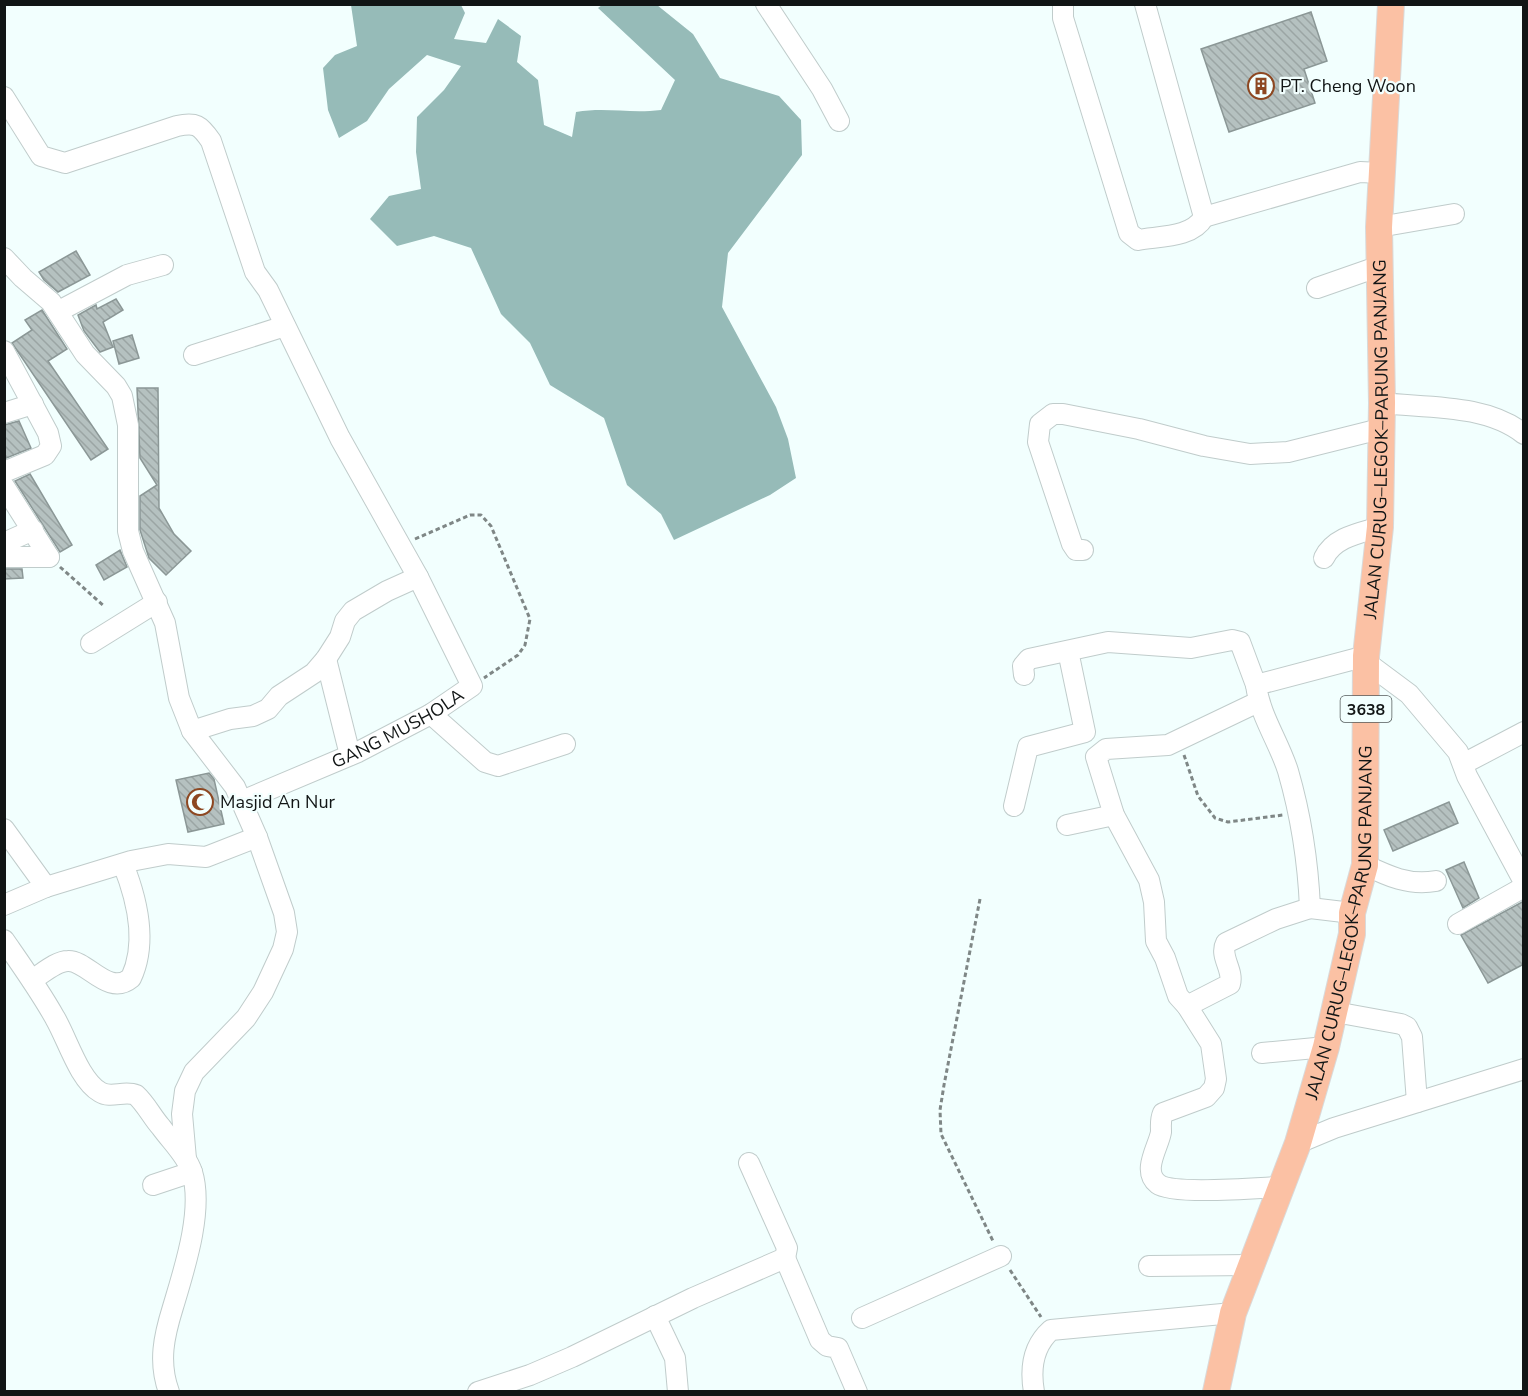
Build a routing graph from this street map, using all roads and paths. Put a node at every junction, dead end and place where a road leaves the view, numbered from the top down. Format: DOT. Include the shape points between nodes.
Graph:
graph roads {
  1 [pos="766,4"];
  2 [pos="1063,4"];
  3 [pos="1145,4"];
  4 [pos="1391,4"];
  5 [pos="4,97"];
  6 [pos="839,121"];
  7 [pos="1380,172"];
  8 [pos="1454,214"];
  9 [pos="1204,217"];
  10 [pos="1379,227"];
  11 [pos="4,258"];
  12 [pos="163,266"];
  13 [pos="1380,266"];
  14 [pos="1317,288"];
  15 [pos="58,311"];
  16 [pos="285,326"];
  17 [pos="6,351"];
  18 [pos="194,355"];
  19 [pos="1382,402"];
  20 [pos="33,404"];
  21 [pos="4,413"];
  22 [pos="1380,429"];
  23 [pos="1524,434"];
  24 [pos="4,472"];
  25 [pos="4,486"];
  26 [pos="1380,526"];
  27 [pos="33,530"];
  28 [pos="4,543"];
  29 [pos="400,546"];
  30 [pos="1083,550"];
  31 [pos="4,557"];
  32 [pos="49,557"];
  33 [pos="1324,558"];
  34 [pos="418,577"];
  35 [pos="157,602"];
  36 [pos="104,606"];
  37 [pos="91,643"];
  38 [pos="1068,651"];
  39 [pos="326,659"];
  40 [pos="1366,659"];
  41 [pos="1024,675"];
  42 [pos="472,686"];
  43 [pos="1257,693"];
  44 [pos="431,714"];
  45 [pos="192,731"];
  46 [pos="1524,732"];
  47 [pos="1178,739"];
  48 [pos="564,744"];
  49 [pos="350,755"];
  50 [pos="1463,764"];
  51 [pos="242,801"];
  52 [pos="1014,806"];
  53 [pos="1298,814"];
  54 [pos="1114,815"];
  55 [pos="1067,825"];
  56 [pos="4,829"];
  57 [pos="257,837"];
  58 [pos="123,864"];
  59 [pos="1365,866"];
  60 [pos="1436,881"];
  61 [pos="1524,882"];
  62 [pos="46,886"];
  63 [pos="1524,887"];
  64 [pos="980,899"];
  65 [pos="4,905"];
  66 [pos="1310,908"];
  67 [pos="1352,913"];
  68 [pos="1458,924"];
  69 [pos="4,940"];
  70 [pos="32,980"];
  71 [pos="1186,1006"];
  72 [pos="1335,1012"];
  73 [pos="1326,1047"];
  74 [pos="1262,1053"];
  75 [pos="1524,1069"];
  76 [pos="1417,1102"];
  77 [pos="1298,1143"];
  78 [pos="749,1163"];
  79 [pos="189,1166"];
  80 [pos="153,1185"];
  81 [pos="1279,1187"];
  82 [pos="1001,1256"];
  83 [pos="785,1258"];
  84 [pos="1252,1265"];
  85 [pos="1149,1266"];
  86 [pos="1233,1313"];
  87 [pos="655,1316"];
  88 [pos="862,1318"];
  89 [pos="1051,1330"];
  90 [pos="502,1387"];
  91 [pos="169,1392"];
  92 [pos="478,1392"];
  93 [pos="678,1392"];
  94 [pos="857,1392"];
  95 [pos="1034,1392"];
  96 [pos="1216,1392"];
  1 -- 6 [label="street"];
  2 -- 9 [label="street" via="1063,18 1125,227 1138,240 1186,232"];
  3 -- 9 [label="street"];
  4 -- 7 [label="main road, JALAN CURUG–LEGOK–PARUNG PANJANG / 3638"];
  5 -- 16 [label="street, GANG MUSHOLA" via="41,156 56,162 65,163 177,126 200,126 211,141 255,272"];
  7 -- 9 [label="street" via="1360,172"];
  7 -- 10 [label="main road, JALAN CURUG–LEGOK–PARUNG PANJANG / 3638"];
  8 -- 10 [label="street"];
  10 -- 13 [label="main road, JALAN CURUG–LEGOK–PARUNG PANJANG / 3638"];
  11 -- 15 [label="street"];
  12 -- 15 [label="street" via="127,275"];
  13 -- 14 [label="street"];
  13 -- 19 [label="main road, JALAN CURUG–LEGOK–PARUNG PANJANG / 3638"];
  15 -- 35 [label="street" via="85,354 123,396 128,425 128,531"];
  16 -- 18 [label="street"];
  16 -- 29 [label="street, GANG MUSHOLA" via="340,438"];
  17 -- 20 [label="street"];
  19 -- 22 [label="main road, JALAN CURUG–LEGOK–PARUNG PANJANG / 3638"];
  19 -- 23 [label="street" via="1477,413 1501,419"];
  20 -- 21 [label="street"];
  20 -- 24 [label="street" via="50,439 49,451"];
  22 -- 26 [label="main road, JALAN CURUG–LEGOK–PARUNG PANJANG / 3638"];
  22 -- 30 [label="street" via="1288,452 1250,454 1053,414 1040,424 1038,442 1072,544 1076,550"];
  25 -- 27 [label="street"];
  26 -- 33 [label="street" via="1335,543"];
  26 -- 40 [label="main road, JALAN CURUG–LEGOK–PARUNG PANJANG / 3638"];
  27 -- 28 [label="street"];
  27 -- 32 [label="street"];
  29 -- 34 [label="street, GANG MUSHOLA"];
  29 -- 42 [label="path" via="470,515 481,515 491,526 530,619 529,632 518,655"];
  31 -- 32 [label="street"];
  32 -- 36 [label="path"];
  34 -- 39 [label="street" via="353,611"];
  34 -- 42 [label="street, GANG MUSHOLA"];
  35 -- 37 [label="street"];
  35 -- 45 [label="street" via="170,639 179,698"];
  38 -- 41 [label="street" via="1029,658 1023,666"];
  38 -- 43 [label="street" via="1107,642 1191,648 1232,640 1240,642"];
  38 -- 52 [label="street" via="1085,732 1028,747"];
  39 -- 45 [label="street" via="268,709"];
  39 -- 49 [label="street"];
  40 -- 43 [label="street"];
  40 -- 50 [label="street" via="1409,694 1458,752"];
  40 -- 59 [label="main road, JALAN CURUG–LEGOK–PARUNG PANJANG / 3638"];
  42 -- 44 [label="street, GANG MUSHOLA"];
  43 -- 47 [label="street"];
  43 -- 53 [label="street" via="1287,769"];
  44 -- 48 [label="street" via="485,762 498,765"];
  44 -- 49 [label="street, GANG MUSHOLA"];
  45 -- 51 [label="street"];
  46 -- 50 [label="street"];
  47 -- 53 [label="path" via="1198,796 1215,818 1228,822"];
  47 -- 54 [label="street" via="1158,748 1106,749 1098,753 1097,766"];
  49 -- 51 [label="street, GANG MUSHOLA"];
  50 -- 61 [label="street"];
  51 -- 57 [label="street"];
  53 -- 66 [label="street" via="1308,863"];
  54 -- 55 [label="street"];
  54 -- 71 [label="street" via="1149,880 1155,941"];
  56 -- 62 [label="street"];
  57 -- 58 [label="street" via="206,857 168,854"];
  57 -- 79 [label="street" via="287,932 256,1005 210,1053 185,1091 182,1114"];
  58 -- 62 [label="street"];
  58 -- 70 [label="street" via="138,910 140,938 131,978 113,982 67,960"];
  59 -- 60 [label="street" via="1399,880 1424,884"];
  59 -- 67 [label="main road, JALAN CURUG–LEGOK–PARUNG PANJANG / 3638"];
  62 -- 65 [label="street"];
  63 -- 68 [label="street"];
  64 -- 82 [label="path" via="943,1093 941,1134"];
  66 -- 67 [label="street"];
  66 -- 71 [label="street" via="1226,943 1223,950 1230,984"];
  67 -- 72 [label="main road, JALAN CURUG–LEGOK–PARUNG PANJANG / 3638" via="1352,934"];
  69 -- 70 [label="street"];
  70 -- 79 [label="street" via="95,1089 106,1095 136,1095"];
  71 -- 81 [label="street" via="1211,1044 1214,1088 1206,1097 1163,1113 1152,1157 1154,1179 1170,1188"];
  72 -- 73 [label="main road, JALAN CURUG–LEGOK–PARUNG PANJANG / 3638"];
  72 -- 76 [label="street" via="1407,1027 1412,1037"];
  73 -- 74 [label="street"];
  73 -- 77 [label="main road, JALAN CURUG–LEGOK–PARUNG PANJANG / 3638"];
  75 -- 76 [label="street"];
  76 -- 77 [label="street"];
  77 -- 81 [label="main road, JALAN CURUG–LEGOK–PARUNG PANJANG / 3638"];
  78 -- 83 [label="street" via="787,1248"];
  79 -- 80 [label="street"];
  79 -- 91 [label="street" via="195,1204 162,1358"];
  81 -- 84 [label="main road, JALAN CURUG–LEGOK–PARUNG PANJANG / 3638"];
  82 -- 88 [label="street"];
  82 -- 89 [label="path" via="1028,1302"];
  83 -- 87 [label="street"];
  83 -- 94 [label="street" via="820,1340 838,1348"];
  84 -- 85 [label="street"];
  84 -- 86 [label="main road, JALAN CURUG–LEGOK–PARUNG PANJANG / 3638"];
  86 -- 89 [label="street"];
  86 -- 96 [label="main road, JALAN CURUG–LEGOK–PARUNG PANJANG / 3638"];
  87 -- 90 [label="street"];
  87 -- 93 [label="street" via="675,1358"];
  89 -- 95 [label="street" via="1034,1358"];
  90 -- 92 [label="street"];
}
